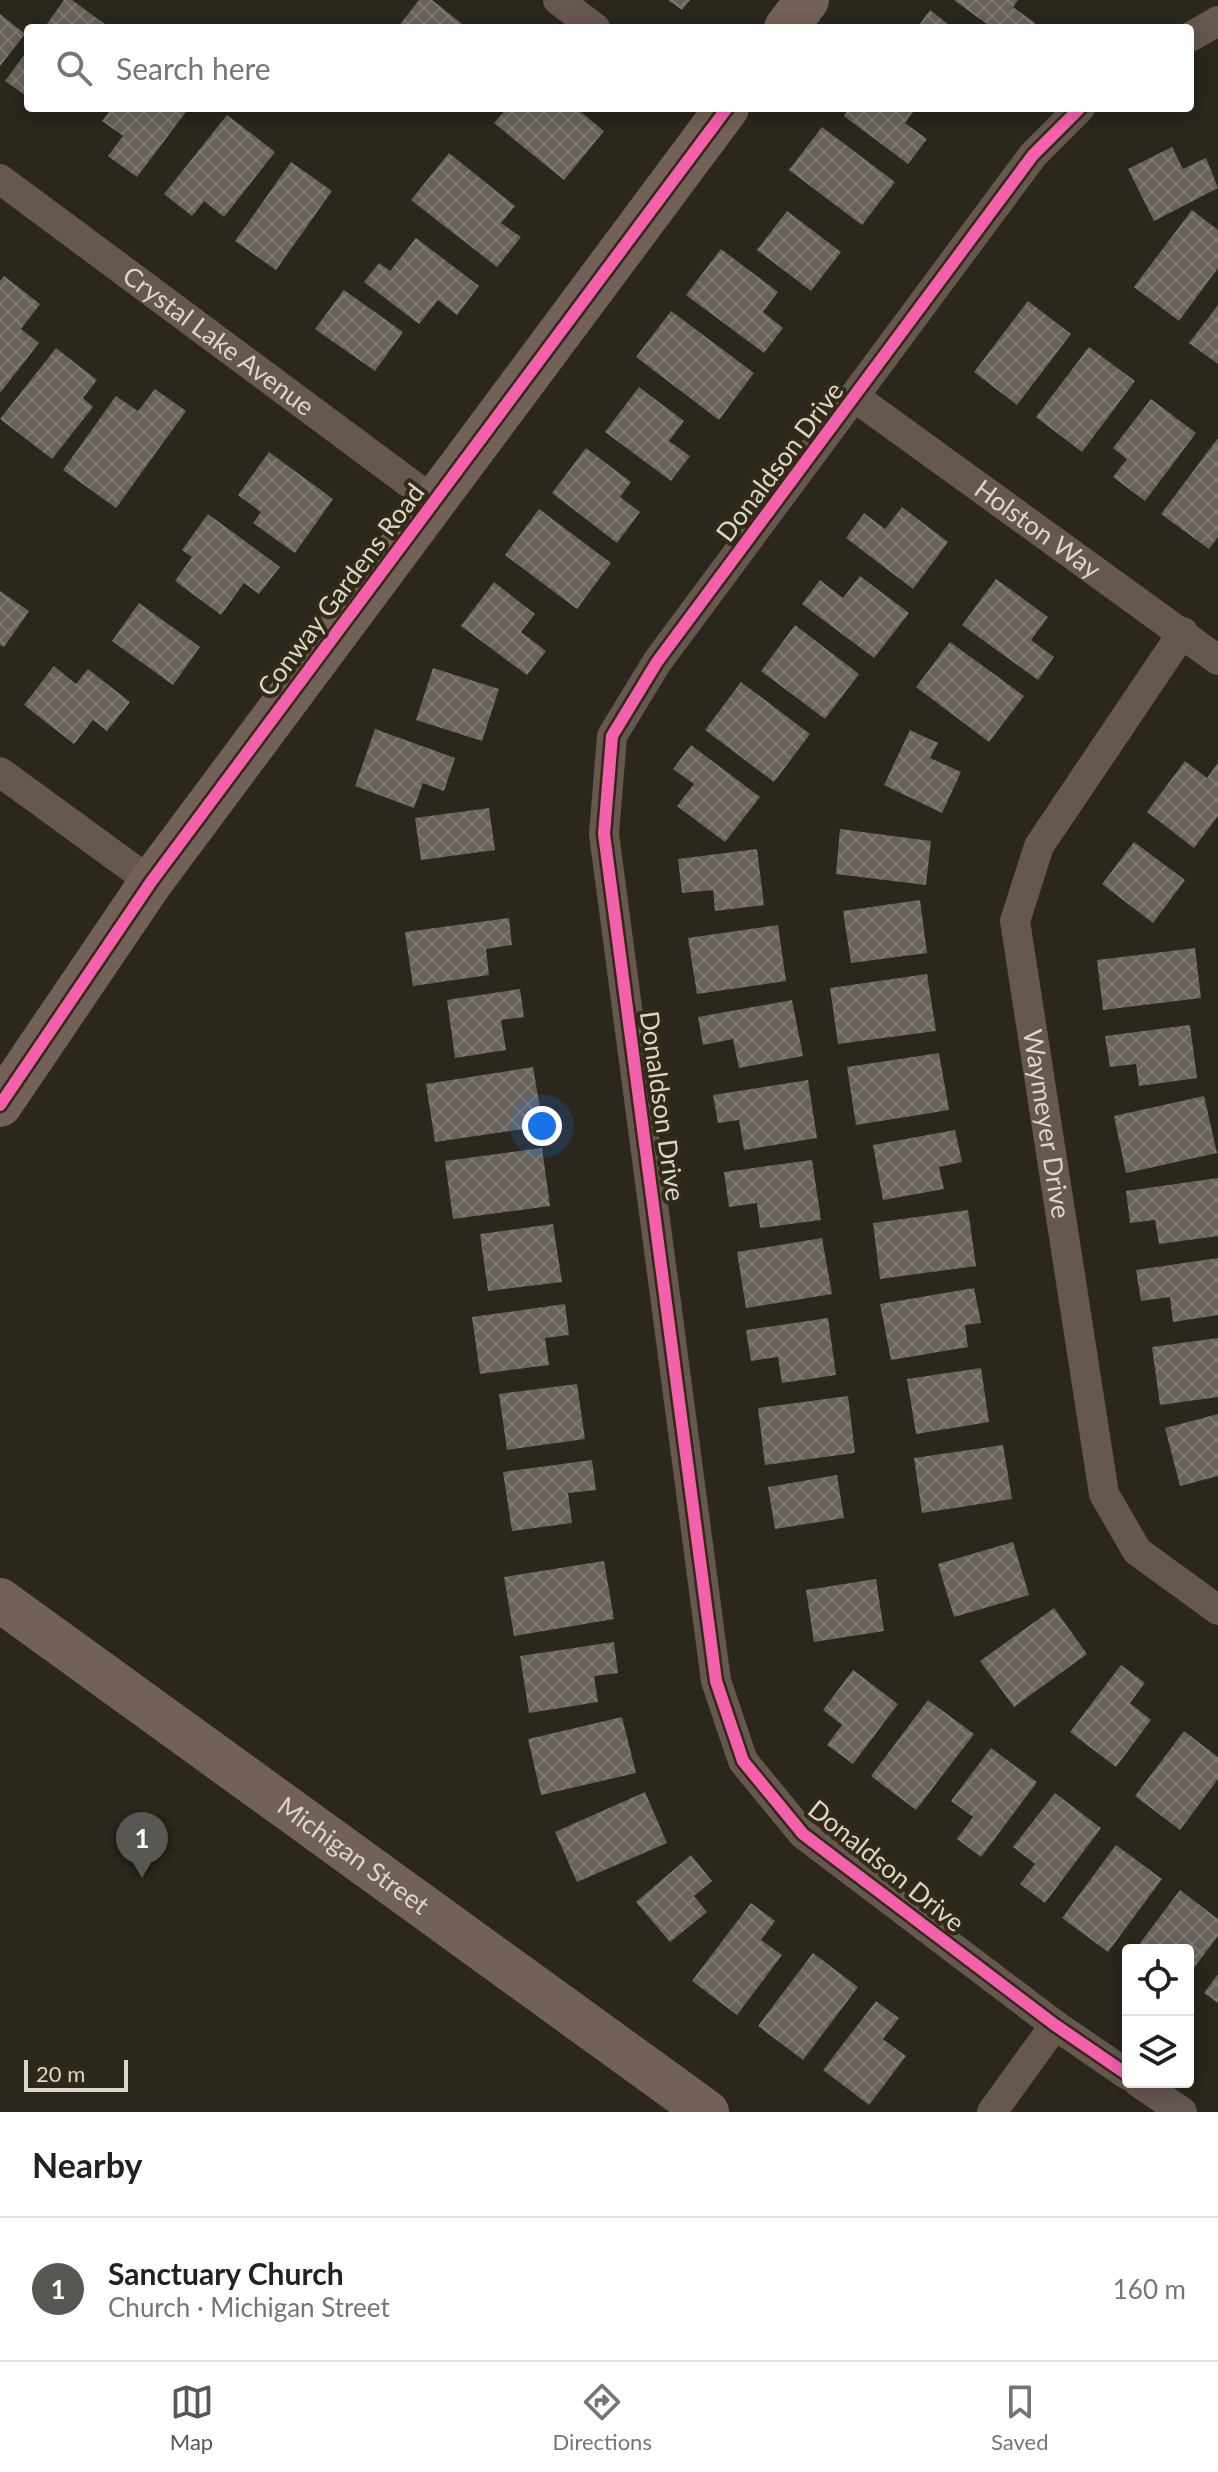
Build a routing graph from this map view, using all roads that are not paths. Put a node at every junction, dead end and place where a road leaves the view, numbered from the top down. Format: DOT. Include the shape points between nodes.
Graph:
graph roads {
  1 [pos="558,0"];
  2 [pos="807,0"];
  3 [pos="1218,21"];
  4 [pos="590,24"];
  5 [pos="789,24"];
  6 [pos="1194,35"];
  7 [pos="716,112"];
  8 [pos="1076,112"];
  9 [pos="0,179"];
  10 [pos="856,398"];
  11 [pos="435,502"];
  12 [pos="1183,632"];
  13 [pos="1218,660"];
  14 [pos="0,772"];
  15 [pos="151,882"];
  16 [pos="0,1105"];
  17 [pos="0,1600"];
  18 [pos="1218,1610"];
  19 [pos="1055,2025"];
  20 [pos="1122,2071"];
  21 [pos="1147,2088"];
  22 [pos="707,2112"];
  23 [pos="992,2112"];
  24 [pos="1182,2112"];
  1 -- 4 [label="street"];
  2 -- 5 [label="street"];
  3 -- 6 [label="street"];
  7 -- 11 [label="street, Conway Gardens Road"];
  8 -- 10 [label="street, Donaldson Drive" via="1033,155"];
  9 -- 11 [label="street, Crystal Lake Avenue"];
  10 -- 12 [label="street, Holston Way"];
  10 -- 19 [label="street, Donaldson Drive" via="657,662 612,736 604,834 716,1681 743,1761 803,1834"];
  11 -- 15 [label="street, Conway Gardens Road"];
  12 -- 13 [label="street, Holston Way"];
  12 -- 18 [label="street, Waymeyer Drive" via="1039,846 1015,921 1104,1494 1137,1551"];
  14 -- 15 [label="street"];
  15 -- 16 [label="street, Conway Gardens Road"];
  17 -- 22 [label="street, Michigan Street"];
  19 -- 20 [label="street, Donaldson Drive"];
  19 -- 23 [label="street"];
  21 -- 24 [label="street"];
}
